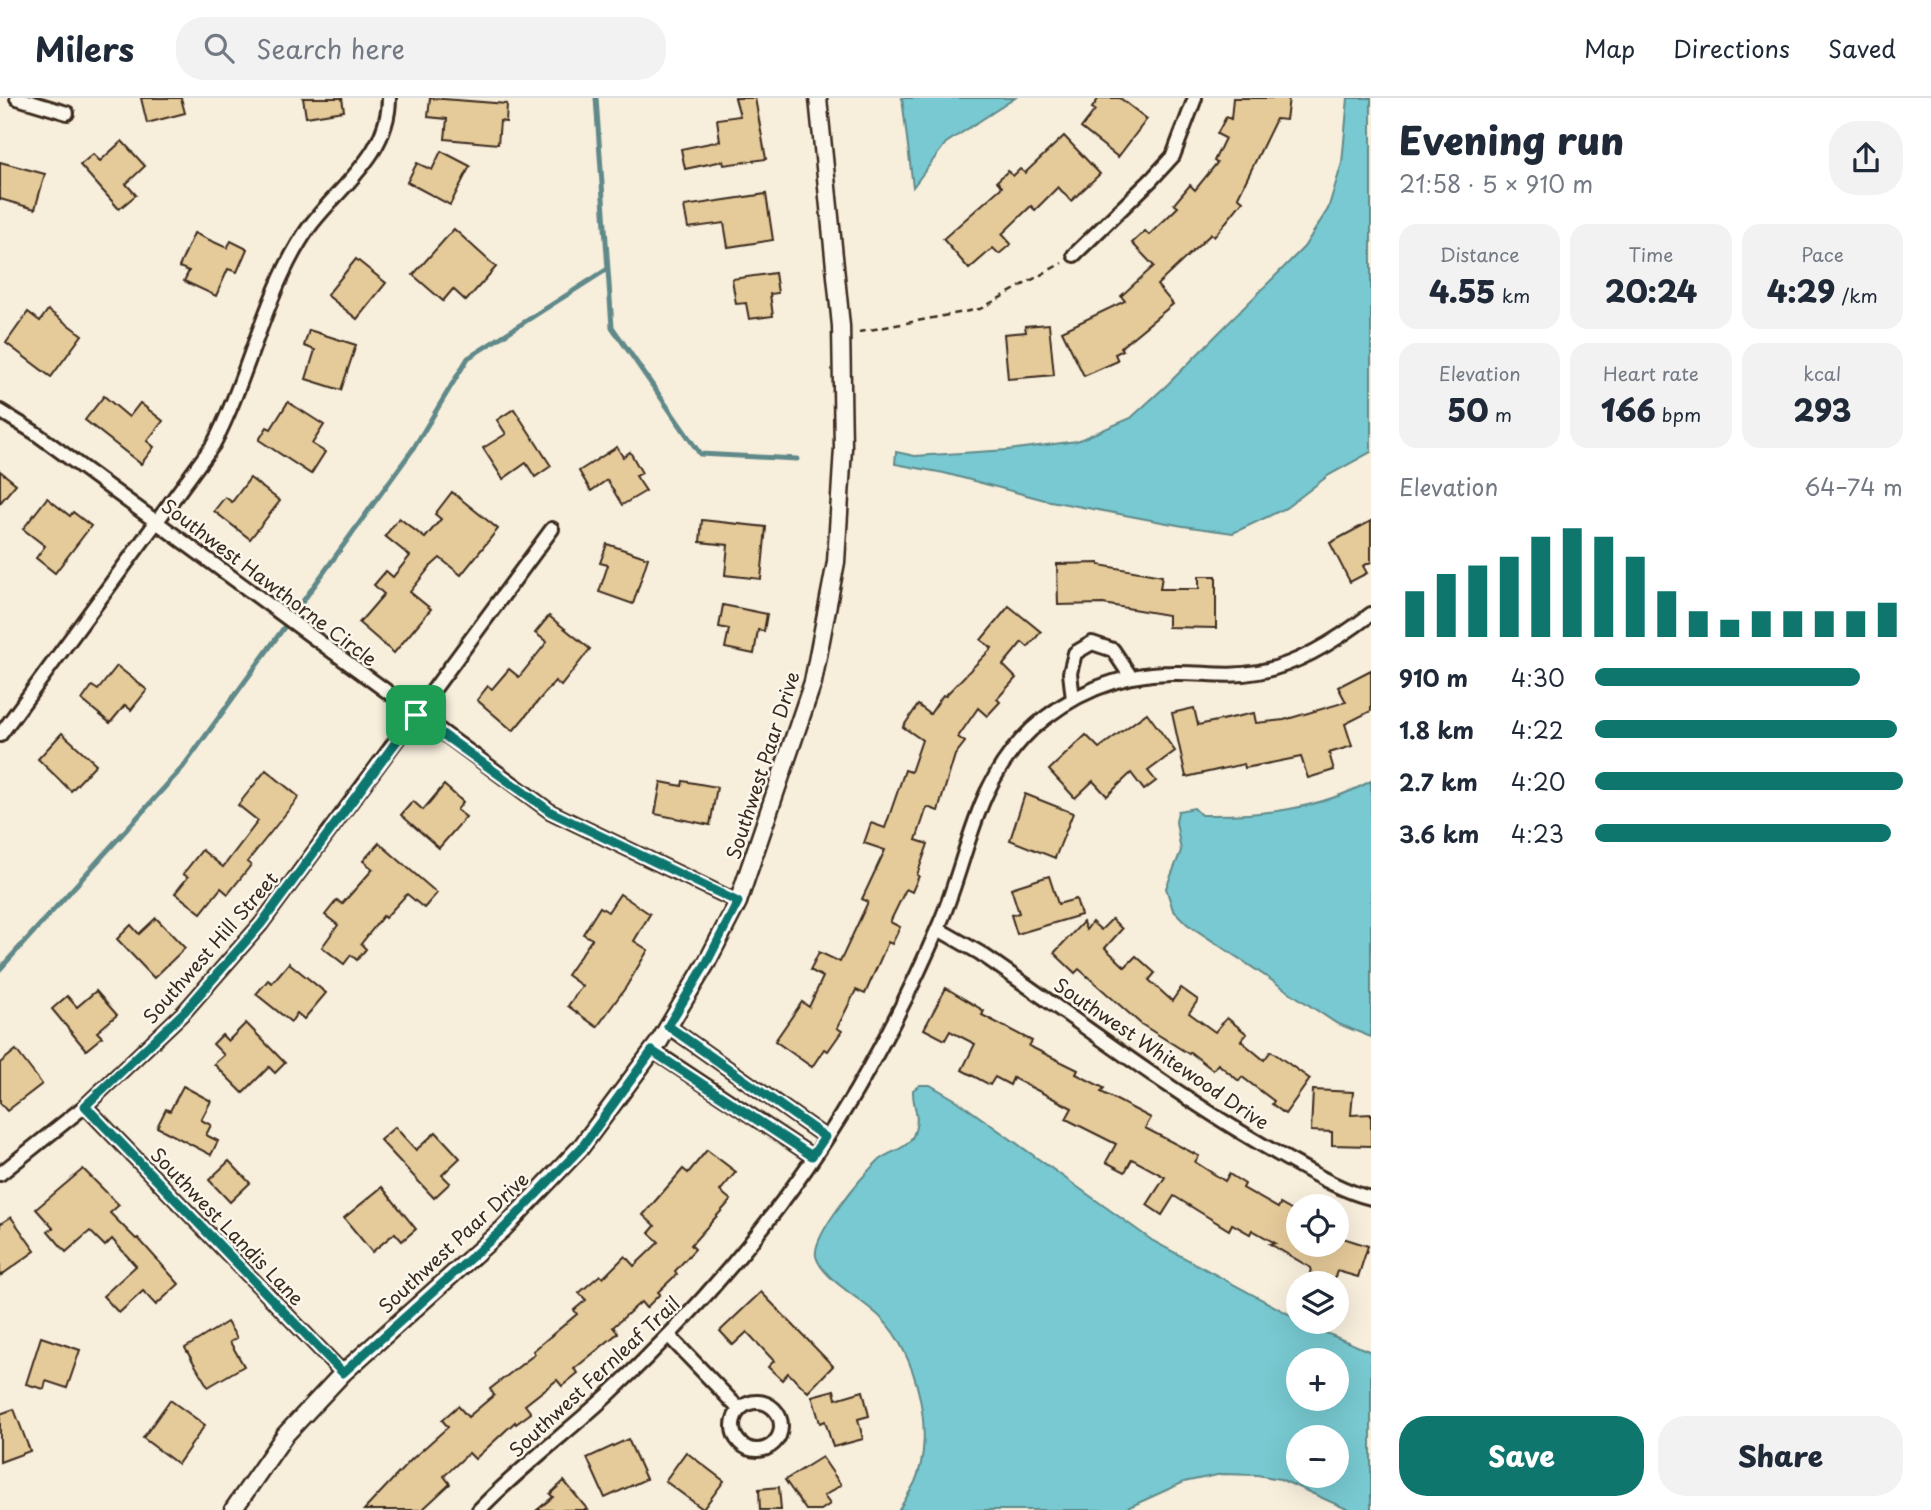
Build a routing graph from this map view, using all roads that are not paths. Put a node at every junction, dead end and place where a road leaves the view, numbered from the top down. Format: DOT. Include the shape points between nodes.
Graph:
graph roads {
  1 [pos="17,98"];
  2 [pos="389,98"];
  3 [pos="817,98"];
  4 [pos="1195,98"];
  5 [pos="66,113"];
  6 [pos="1074,256"];
  7 [pos="0,411"];
  8 [pos="158,523"];
  9 [pos="552,528"];
  10 [pos="1371,614"];
  11 [pos="1131,677"];
  12 [pos="1073,699"];
  13 [pos="416,715"];
  14 [pos="0,735"];
  15 [pos="738,902"];
  16 [pos="938,929"];
  17 [pos="668,1026"];
  18 [pos="652,1051"];
  19 [pos="85,1106"];
  20 [pos="825,1137"];
  21 [pos="812,1156"];
  22 [pos="0,1174"];
  23 [pos="1371,1198"];
  24 [pos="669,1336"];
  25 [pos="343,1373"];
  26 [pos="739,1409"];
  27 [pos="233,1510"];
  28 [pos="479,1510"];
  1 -- 5 [label="street"];
  2 -- 8 [label="street" via="385,128 369,158 310,226 283,273 231,412"];
  3 -- 15 [label="street, Southwest Paar Drive" via="842,335 843,448 836,562 813,682"];
  4 -- 6 [label="street" via="1173,156"];
  7 -- 8 [label="street, Southwest Hawthorne Circle"];
  8 -- 13 [label="street, Southwest Hawthorne Circle"];
  8 -- 14 [label="street"];
  9 -- 13 [label="street, Southwest Hill Street"];
  10 -- 11 [label="street, Southwest Fernleaf Trail" via="1309,653 1262,671 1221,677 1167,673"];
  11 -- 12 [label="street, Southwest Fernleaf Trail"];
  11 -- 12 [label="street" via="1113,650 1092,643 1075,653 1070,673"];
  12 -- 16 [label="street, Southwest Fernleaf Trail" via="1032,730 988,785"];
  13 -- 15 [label="street, Southwest Hawthorne Circle" via="551,812"];
  13 -- 19 [label="street, Southwest Hill Street" via="261,924 184,1012"];
  15 -- 17 [label="street, Southwest Paar Drive"];
  16 -- 20 [label="street, Southwest Fernleaf Trail" via="855,1092"];
  16 -- 23 [label="street, Southwest Whitewood Drive" via="980,953 1237,1130 1321,1177"];
  17 -- 18 [label="street, Southwest Paar Drive"];
  17 -- 20 [label="street"];
  18 -- 21 [label="street"];
  18 -- 25 [label="street, Southwest Paar Drive" via="582,1147 504,1228"];
  19 -- 22 [label="street, Southwest Hill Street"];
  19 -- 25 [label="street, Southwest Landis Lane"];
  20 -- 21 [label="street, Southwest Fernleaf Trail"];
  21 -- 24 [label="street, Southwest Fernleaf Trail" via="762,1226"];
  24 -- 26 [label="street"];
  24 -- 28 [label="street, Southwest Fernleaf Trail"];
  25 -- 27 [label="street, Southwest Paar Drive" via="285,1435"];
}
